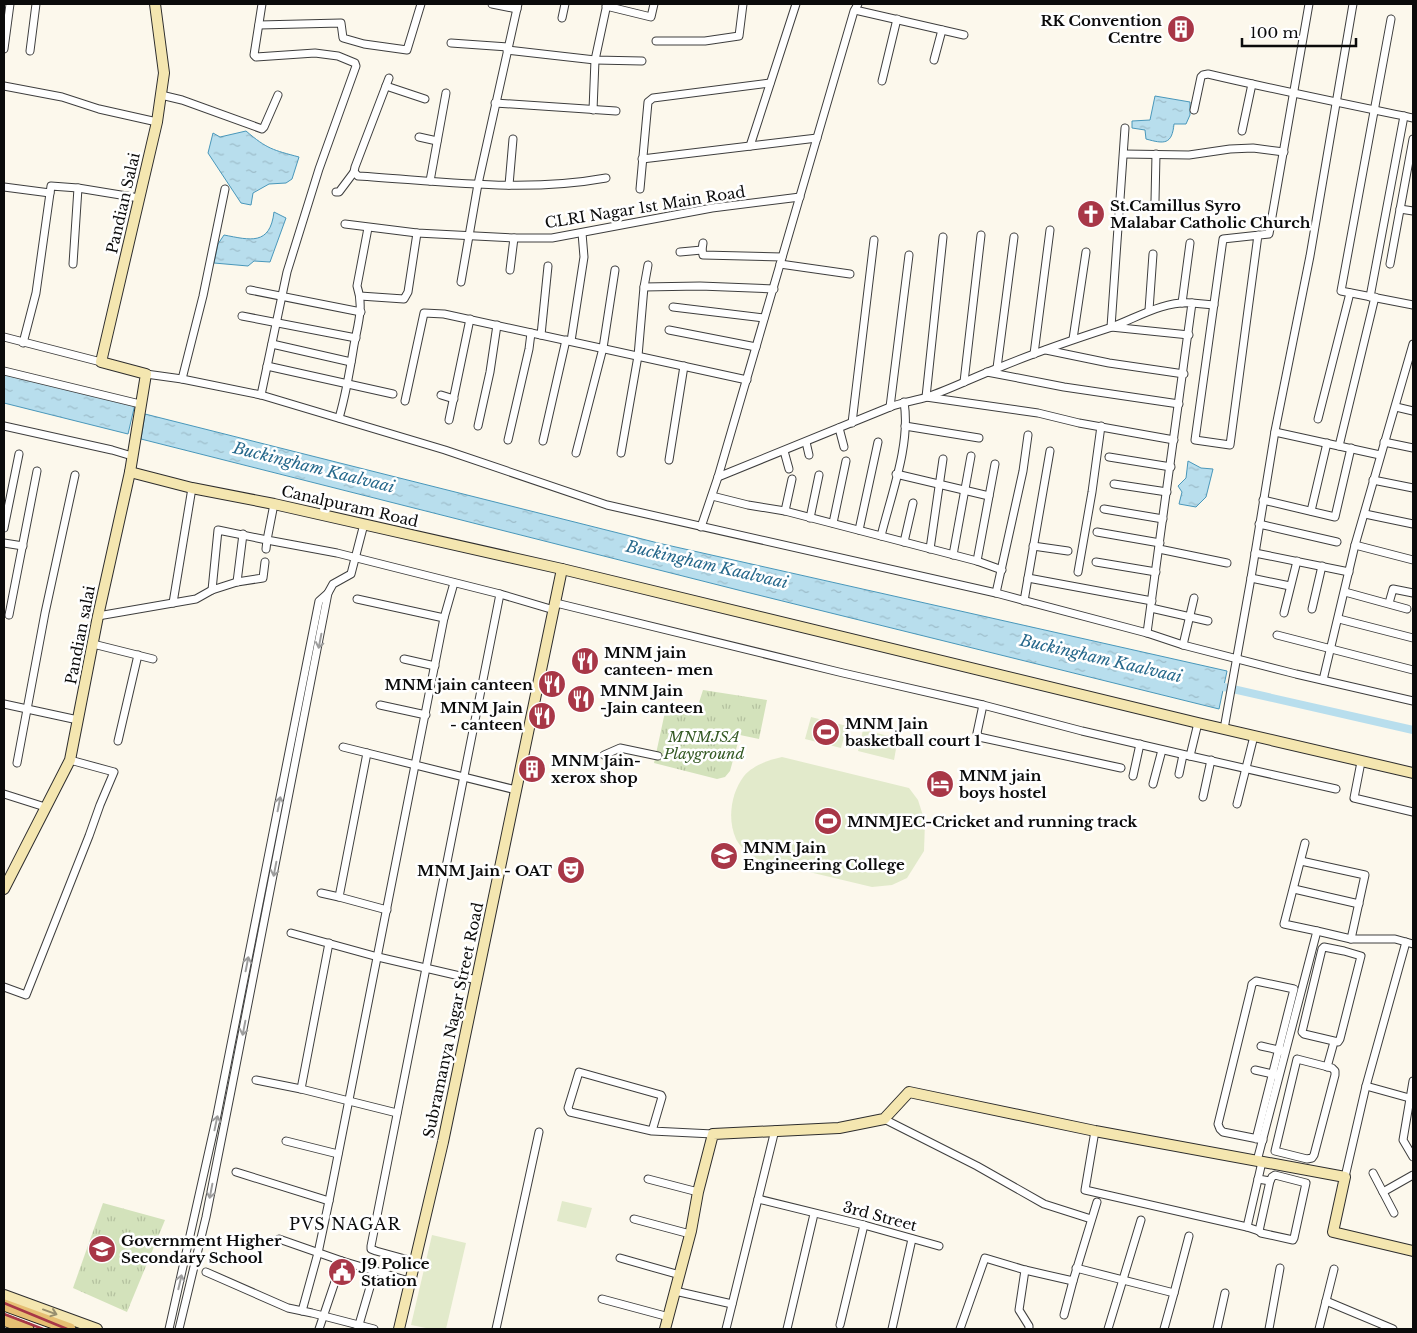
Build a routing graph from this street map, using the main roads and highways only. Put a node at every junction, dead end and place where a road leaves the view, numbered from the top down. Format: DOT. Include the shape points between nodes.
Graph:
graph roads {
  1 [pos="4,1305"];
  2 [pos="4,1320"];
  3 [pos="28,1329"];
  4 [pos="70,1329"];
  1 -- 4 [label="main road"];
  2 -- 3 [label="main road"];
}
